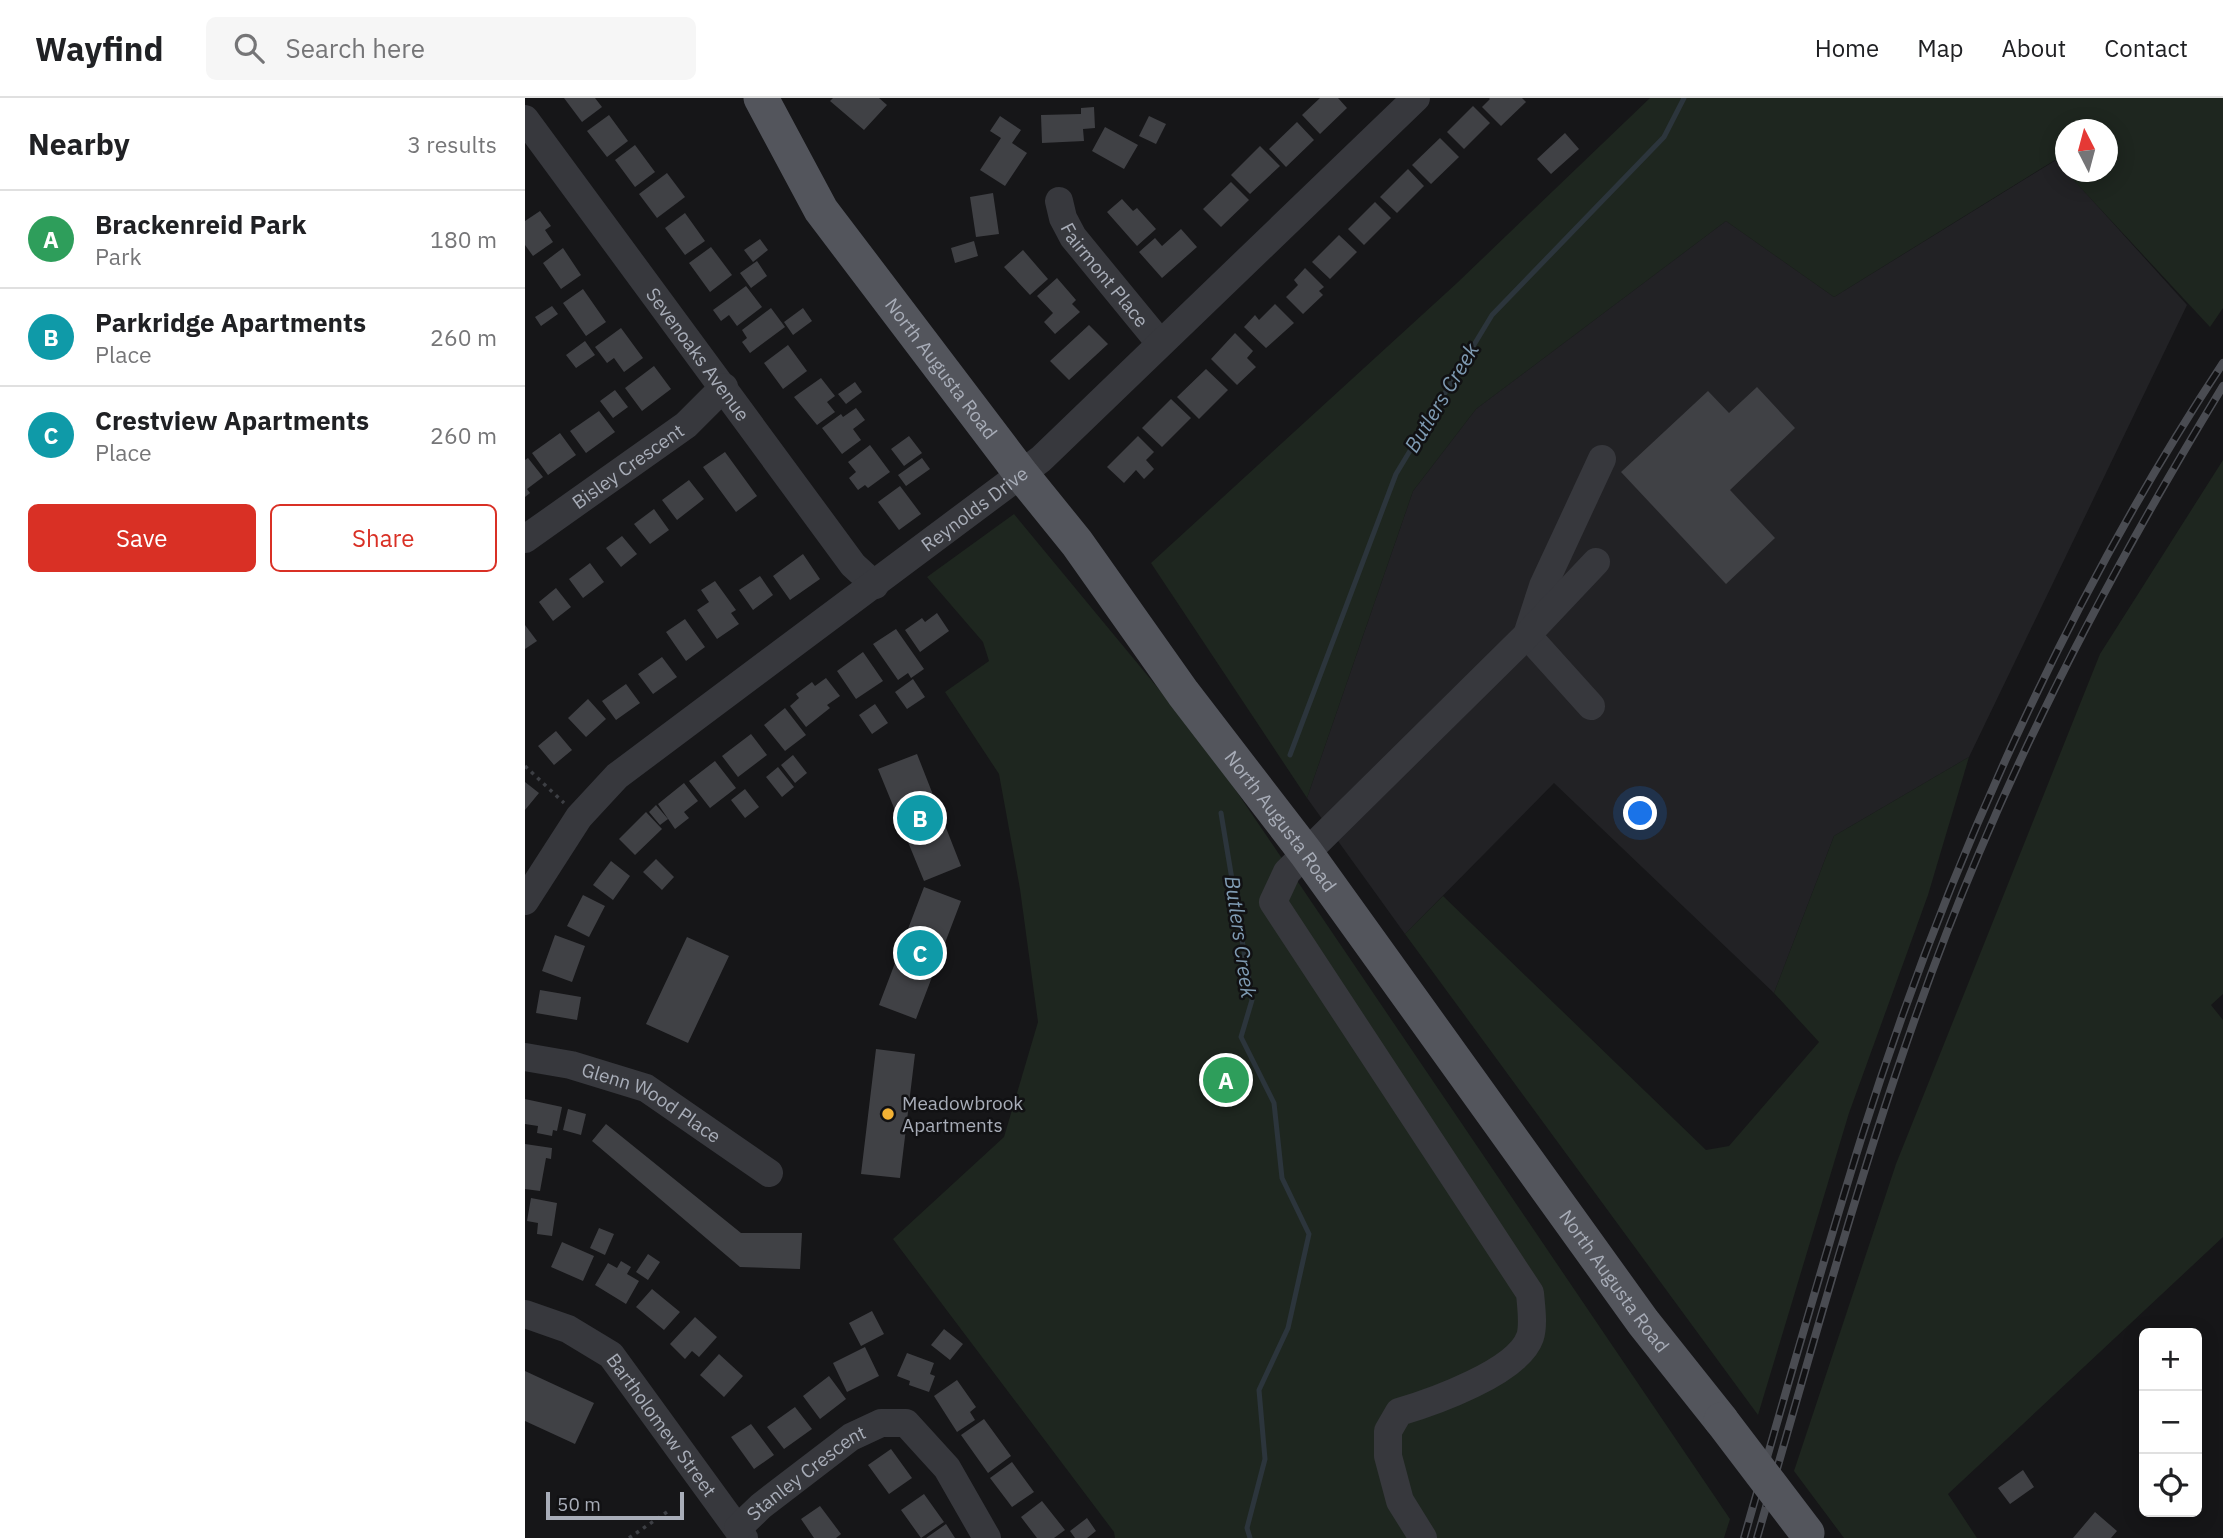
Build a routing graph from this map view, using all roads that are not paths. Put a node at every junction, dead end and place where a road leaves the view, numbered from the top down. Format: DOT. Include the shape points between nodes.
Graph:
graph roads {
  1 [pos="761,98"];
  2 [pos="1416,98"];
  3 [pos="525,119"];
  4 [pos="1059,201"];
  5 [pos="1160,343"];
  6 [pos="724,387"];
  7 [pos="1602,459"];
  8 [pos="1022,475"];
  9 [pos="525,540"];
  10 [pos="1596,562"];
  11 [pos="875,585"];
  12 [pos="1527,635"];
  13 [pos="1591,706"];
  14 [pos="1306,853"];
  15 [pos="525,901"];
  16 [pos="525,1058"];
  17 [pos="769,1173"];
  18 [pos="525,1314"];
  19 [pos="741,1533"];
  20 [pos="1809,1535"];
  21 [pos="987,1538"];
  22 [pos="1423,1538"];
  1 -- 8 [label="main road, North Augusta Road" via="821,210"];
  2 -- 5 [label="street, Reynolds Drive"];
  3 -- 6 [label="street, Sevenoaks Avenue"];
  4 -- 5 [label="street, Fairmont Place" via="1073,237"];
  5 -- 8 [label="street, Reynolds Drive"];
  6 -- 9 [label="street, Bisley Crescent" via="686,425"];
  6 -- 11 [label="street, Sevenoaks Avenue" via="853,565"];
  7 -- 12 [label="street" via="1543,586"];
  8 -- 11 [label="street, Reynolds Drive"];
  8 -- 14 [label="main road, North Augusta Road"];
  10 -- 12 [label="street"];
  11 -- 15 [label="street, Reynolds Drive" via="617,776 579,817"];
  12 -- 13 [label="street"];
  12 -- 14 [label="street"];
  14 -- 20 [label="main road, North Augusta Road, bridge" via="1643,1322"];
  14 -- 22 [label="street" via="1287,872 1273,902 1530,1293 1531,1334 1523,1351 1477,1382 1399,1412 1388,1431 1388,1456 1400,1501"];
  16 -- 17 [label="street, Glenn Wood Place" via="571,1065 646,1088"];
  18 -- 19 [label="street, Bartholomew Street" via="568,1329 611,1354"];
  19 -- 21 [label="street, Stanley Crescent" via="761,1506 851,1437 880,1423 905,1423 947,1468"];
}
